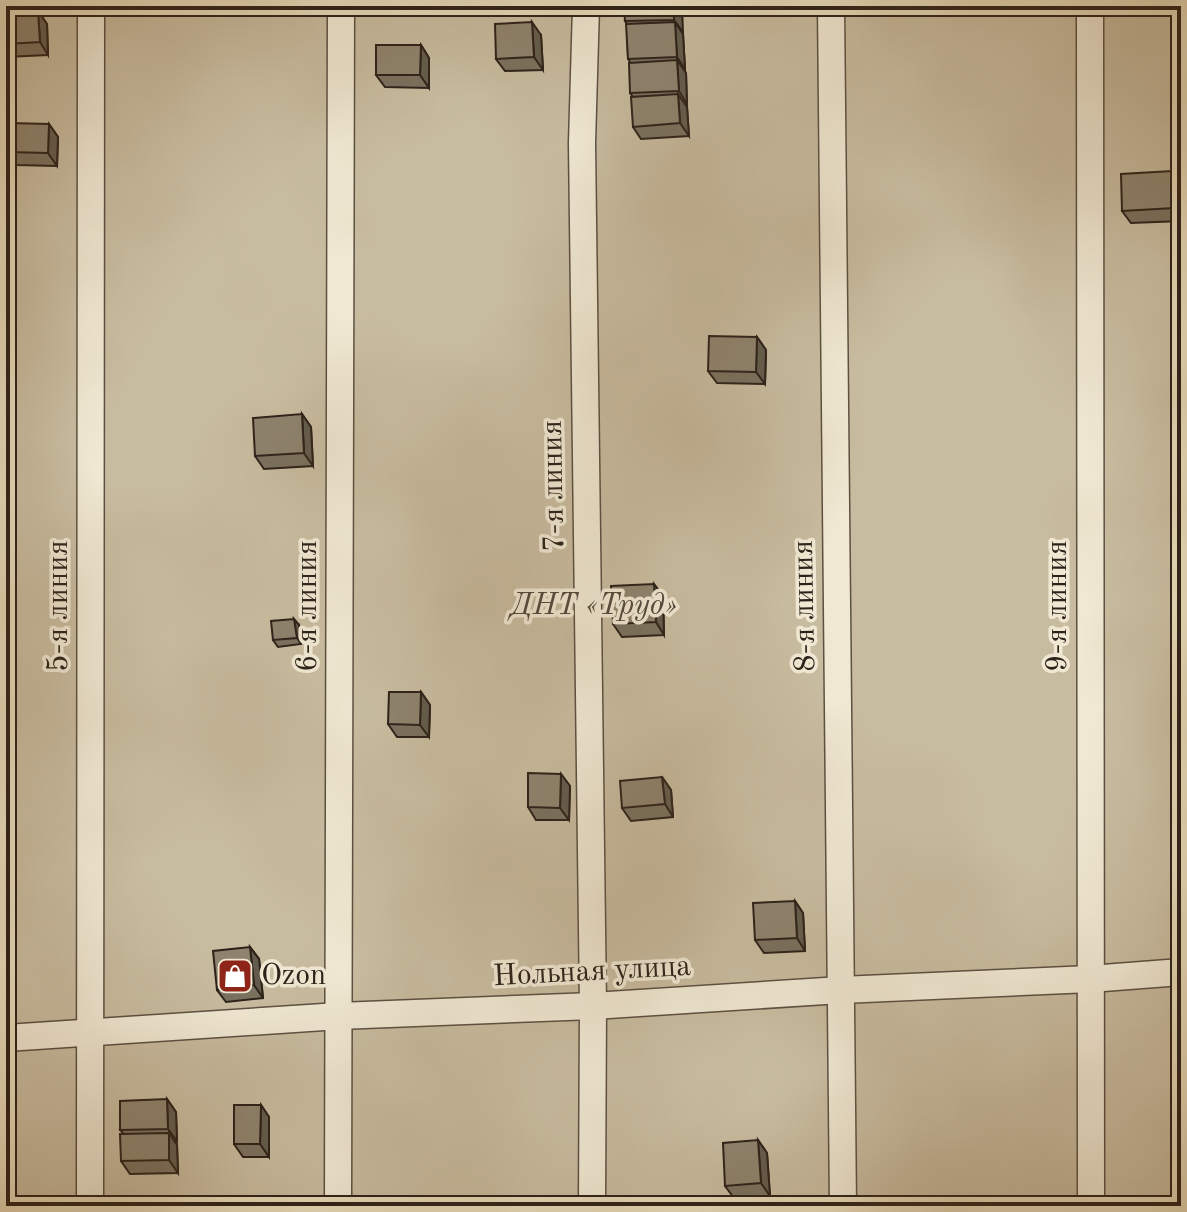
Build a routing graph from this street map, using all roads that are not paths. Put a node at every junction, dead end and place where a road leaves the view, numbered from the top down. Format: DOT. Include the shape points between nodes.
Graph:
graph roads {
  1 [pos="91,6"];
  2 [pos="341,6"];
  3 [pos="586,6"];
  4 [pos="831,6"];
  5 [pos="1090,6"];
  6 [pos="1181,972"];
  7 [pos="1090,979"];
  8 [pos="841,990"];
  9 [pos="593,1006"];
  10 [pos="339,1016"];
  11 [pos="92,1033"];
  12 [pos="6,1038"];
  13 [pos="90,1206"];
  14 [pos="338,1206"];
  15 [pos="592,1206"];
  16 [pos="843,1206"];
  17 [pos="1091,1206"];
  1 -- 11 [label="street, 5-я линия"];
  2 -- 10 [label="street, 6-я линия"];
  3 -- 9 [label="street, 7-я линия" via="582,143"];
  4 -- 8 [label="street, 8-я линия"];
  5 -- 7 [label="street, 9-я линия"];
  6 -- 7 [label="street, Нольная улица"];
  7 -- 8 [label="street, Нольная улица"];
  7 -- 17 [label="street, 9-я линия"];
  8 -- 9 [label="street, Нольная улица"];
  8 -- 16 [label="street, 8-я линия"];
  9 -- 10 [label="street, Нольная улица"];
  9 -- 15 [label="street, 7-я линия"];
  10 -- 11 [label="street, Нольная улица"];
  10 -- 14 [label="street, 6-я линия"];
  11 -- 12 [label="street, Нольная улица"];
  11 -- 13 [label="street, 5-я линия"];
}
